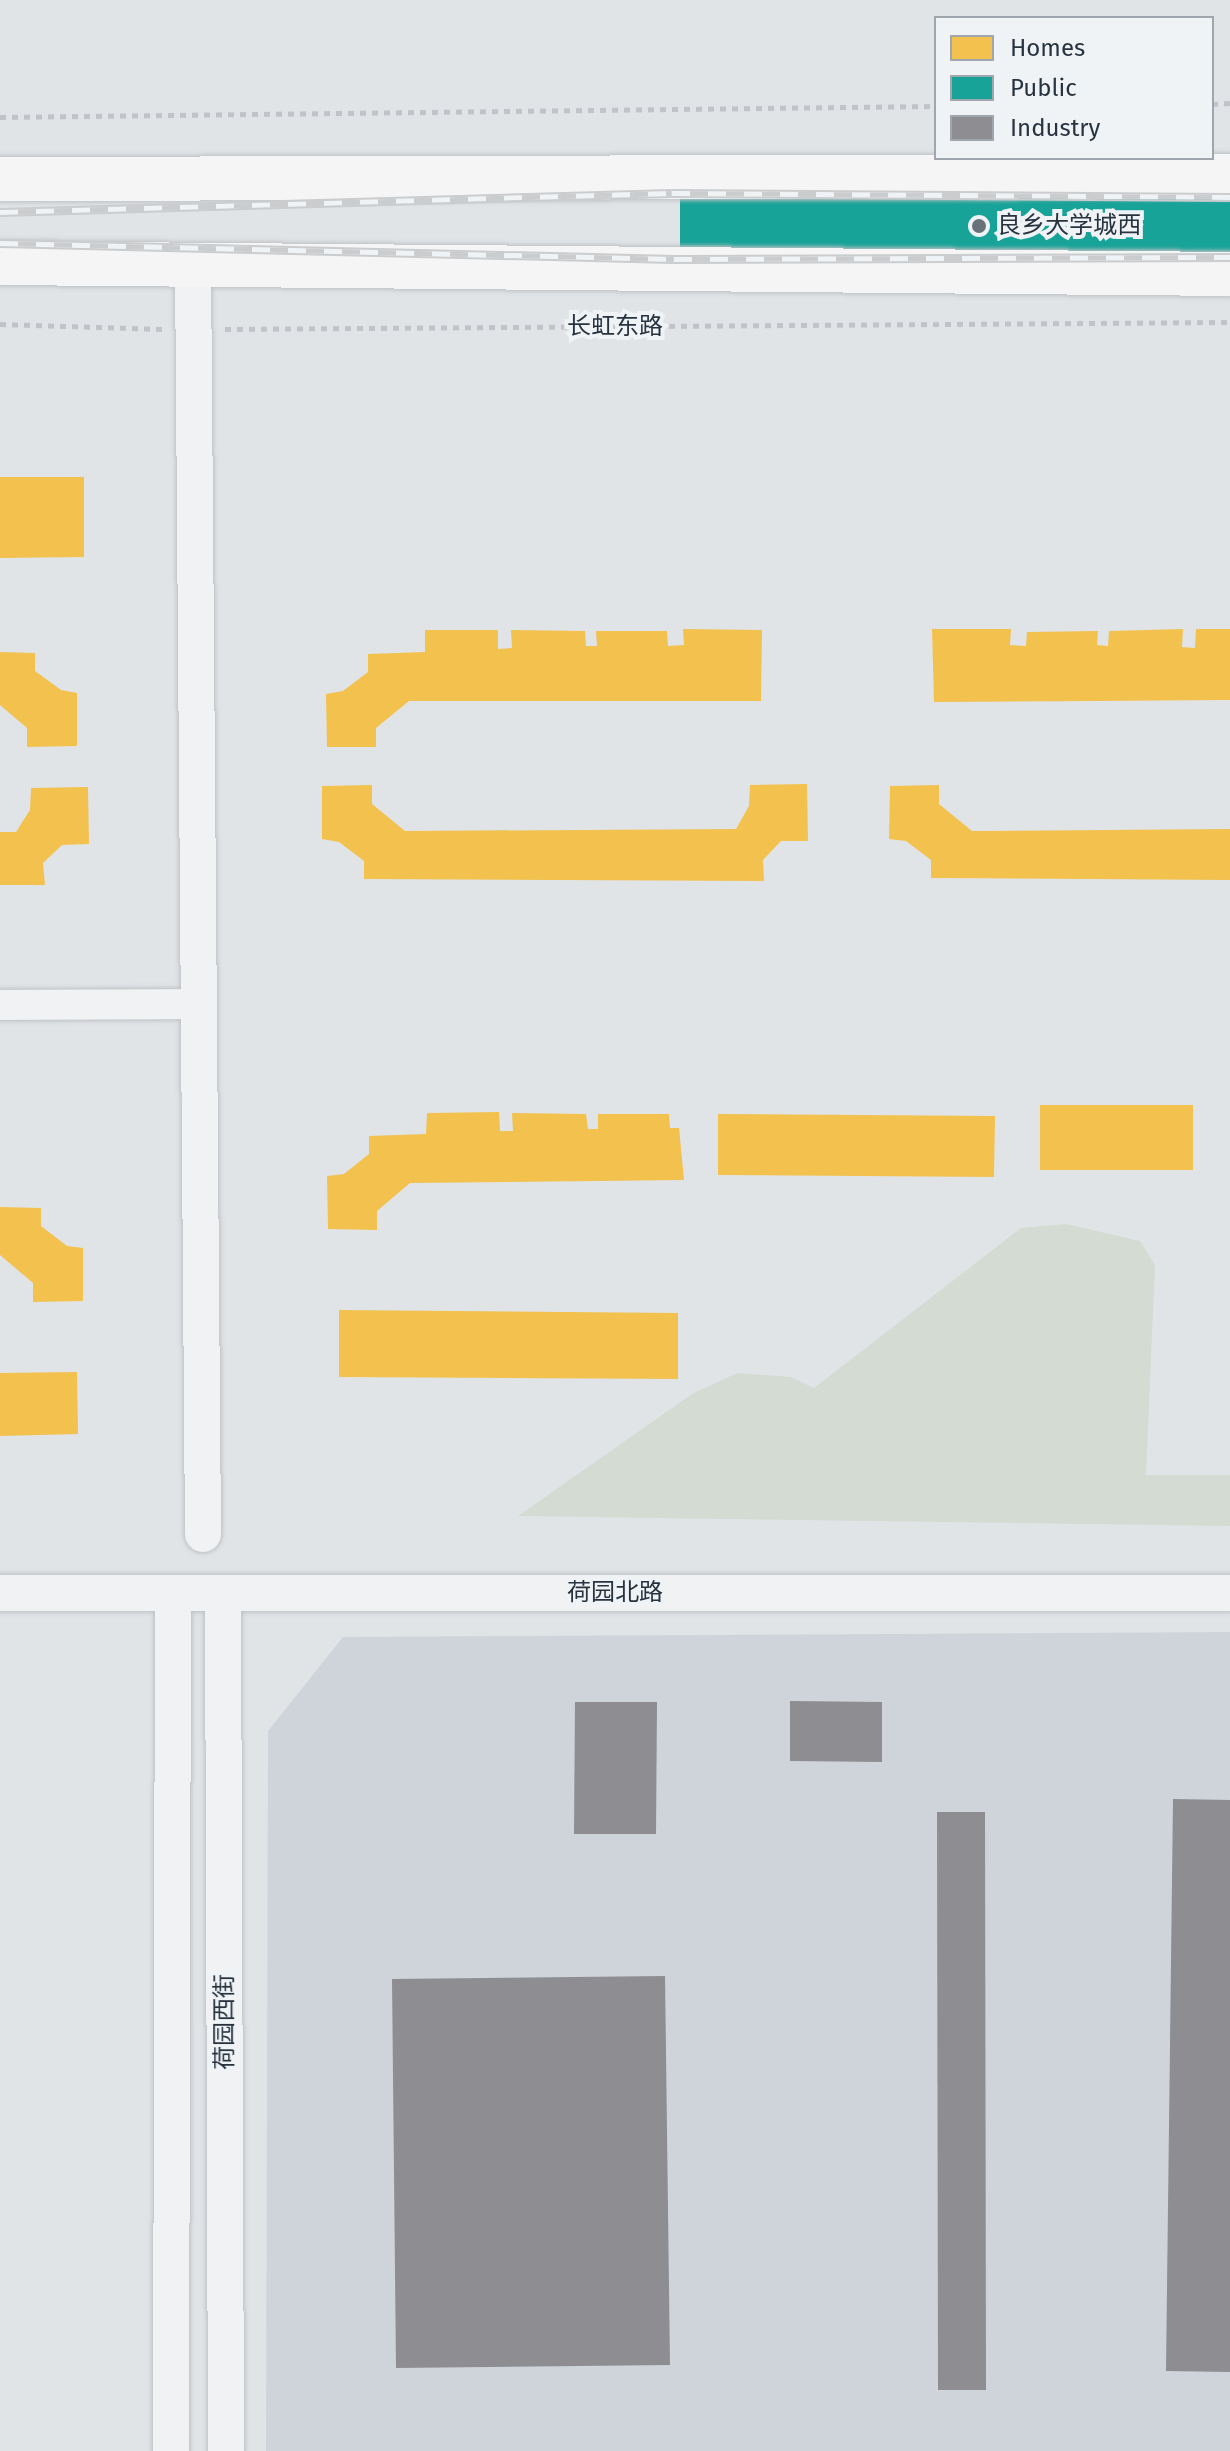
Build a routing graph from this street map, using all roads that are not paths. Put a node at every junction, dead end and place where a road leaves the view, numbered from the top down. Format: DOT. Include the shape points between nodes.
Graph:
graph roads {
  1 [pos="1230,176"];
  2 [pos="0,179"];
  3 [pos="0,263"];
  4 [pos="193,263"];
  5 [pos="1230,274"];
  6 [pos="197,1004"];
  7 [pos="0,1005"];
  8 [pos="203,1534"];
  9 [pos="0,1593"];
  10 [pos="173,1593"];
  11 [pos="223,1593"];
  12 [pos="1230,1593"];
  13 [pos="171,2451"];
  14 [pos="226,2451"];
  1 -- 2 [label="main road"];
  3 -- 4 [label="main road"];
  4 -- 5 [label="main road"];
  4 -- 6 [label="street"];
  6 -- 7 [label="street"];
  6 -- 8 [label="street"];
  9 -- 10 [label="street, 荷园北路"];
  10 -- 11 [label="street, 荷园北路"];
  10 -- 13 [label="street"];
  11 -- 12 [label="street, 荷园北路"];
  11 -- 14 [label="street, 荷园西街"];
}
